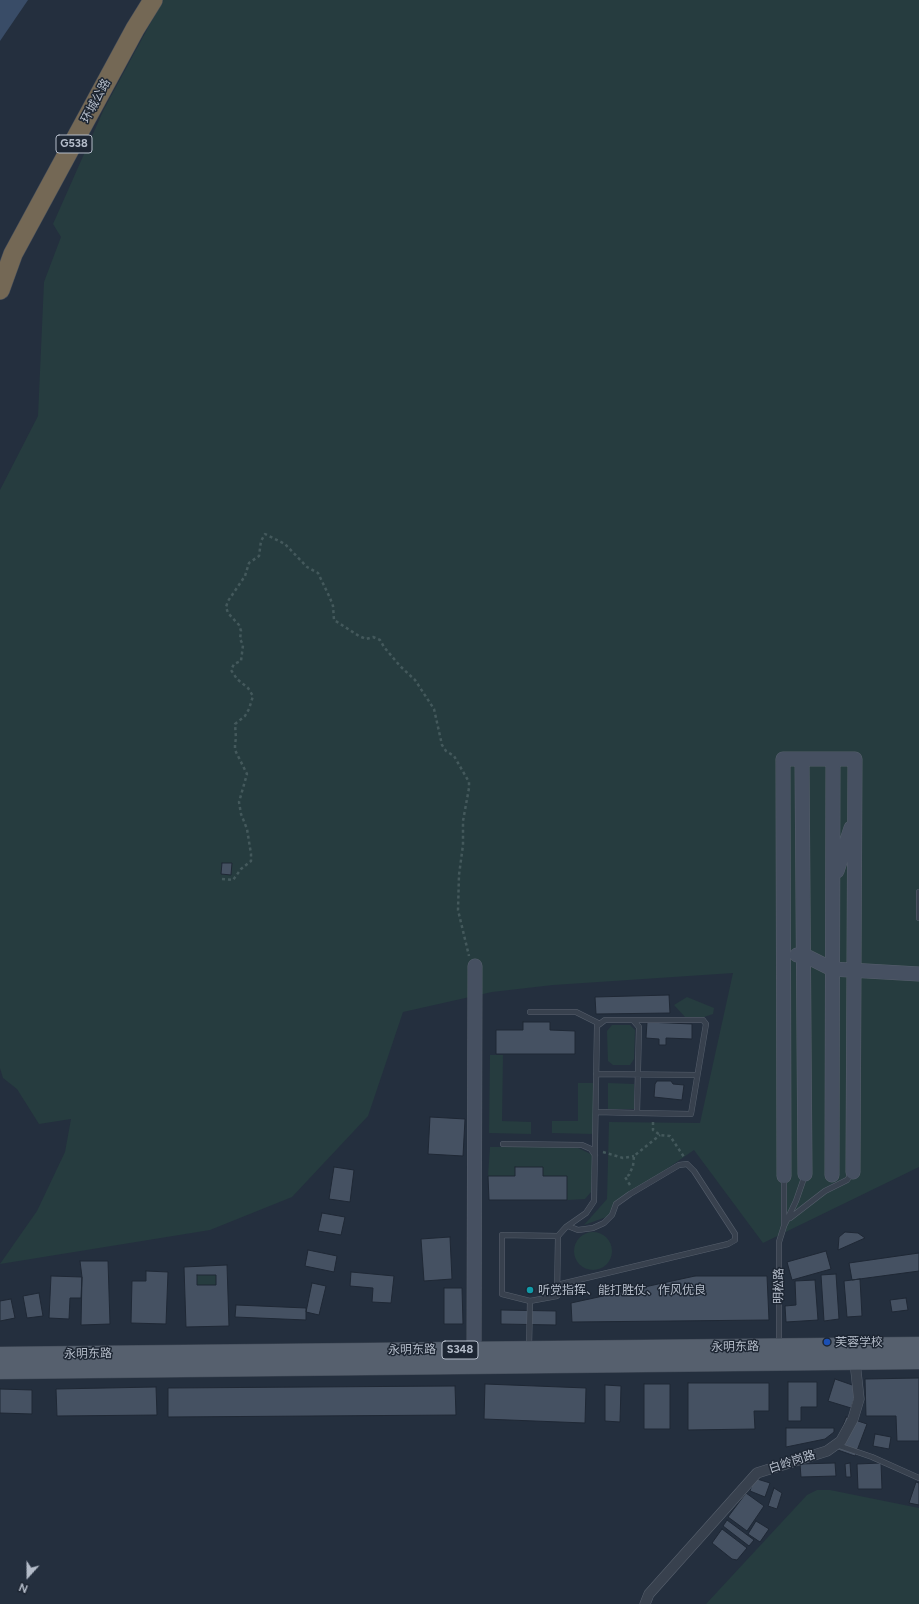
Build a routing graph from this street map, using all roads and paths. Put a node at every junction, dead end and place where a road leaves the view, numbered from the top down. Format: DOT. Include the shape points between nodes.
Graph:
graph roads {
  1 [pos="154,0"];
  2 [pos="0,290"];
  3 [pos="802,759"];
  4 [pos="833,759"];
  5 [pos="802,775"];
  6 [pos="855,812"];
  7 [pos="784,837"];
  8 [pos="222,879"];
  9 [pos="833,886"];
  10 [pos="919,892"];
  11 [pos="919,918"];
  12 [pos="784,954"];
  13 [pos="804,955"];
  14 [pos="475,966"];
  15 [pos="832,969"];
  16 [pos="854,970"];
  17 [pos="919,974"];
  18 [pos="530,1012"];
  19 [pos="633,1020"];
  20 [pos="600,1024"];
  21 [pos="596,1074"];
  22 [pos="638,1075"];
  23 [pos="697,1075"];
  24 [pos="596,1112"];
  25 [pos="637,1113"];
  26 [pos="652,1113"];
  27 [pos="853,1118"];
  28 [pos="832,1131"];
  29 [pos="660,1135"];
  30 [pos="503,1144"];
  31 [pos="595,1149"];
  32 [pos="595,1156"];
  33 [pos="634,1156"];
  34 [pos="687,1164"];
  35 [pos="853,1172"];
  36 [pos="805,1174"];
  37 [pos="832,1175"];
  38 [pos="784,1176"];
  39 [pos="635,1191"];
  40 [pos="821,1194"];
  41 [pos="786,1224"];
  42 [pos="568,1226"];
  43 [pos="558,1236"];
  44 [pos="557,1285"];
  45 [pos="530,1302"];
  46 [pos="919,1344"];
  47 [pos="779,1346"];
  48 [pos="529,1349"];
  49 [pos="0,1355"];
  50 [pos="474,1358"];
  51 [pos="919,1361"];
  52 [pos="855,1362"];
  53 [pos="0,1370"];
  54 [pos="836,1444"];
  55 [pos="919,1478"];
  56 [pos="645,1604"];
  1 -- 2 [label="highway, 环城公路 / G538" via="135,29 13,254"];
  3 -- 4 [label="main road"];
  3 -- 5 [label="main road"];
  3 -- 7 [label="main road" via="783,759"];
  4 -- 6 [label="main road" via="855,759"];
  4 -- 9 [label="main road"];
  5 -- 7 [label="main road" via="798,799"];
  5 -- 13 [label="main road"];
  6 -- 9 [label="main road"];
  6 -- 16 [label="main road"];
  7 -- 12 [label="main road"];
  8 -- 14 [label="path" via="233,880 251,861 240,802 247,774 235,750 235,724 245,716 253,696 231,670 234,664 241,661 243,645 239,625 226,607 245,576 249,563 259,556 261,541 265,534 284,544 307,568 318,573 333,606 334,620 358,636 380,640 400,666 416,680 434,709 442,745 454,756 469,782 463,821 458,910 469,957"];
  9 -- 15 [label="main road"];
  10 -- 11 [label="lane"];
  12 -- 13 [label="main road"];
  12 -- 38 [label="main road"];
  13 -- 15 [label="main road"];
  13 -- 36 [label="main road"];
  14 -- 50 [label="main road"];
  15 -- 16 [label="main road"];
  15 -- 28 [label="main road"];
  16 -- 17 [label="main road"];
  16 -- 27 [label="main road"];
  18 -- 20 [label="lane" via="576,1012"];
  19 -- 20 [label="lane" via="605,1020"];
  19 -- 22 [label="lane" via="639,1027"];
  19 -- 23 [label="lane" via="703,1020 706,1024"];
  20 -- 21 [label="lane" via="597,1026"];
  21 -- 22 [label="lane"];
  21 -- 24 [label="lane"];
  22 -- 23 [label="lane"];
  22 -- 25 [label="lane"];
  23 -- 26 [label="lane" via="691,1114"];
  24 -- 25 [label="lane"];
  24 -- 31 [label="lane"];
  25 -- 26 [label="lane"];
  26 -- 29 [label="path" via="653,1130"];
  27 -- 28 [label="main road"];
  27 -- 35 [label="main road"];
  28 -- 37 [label="main road"];
  29 -- 33 [label="path"];
  29 -- 34 [label="path" via="670,1136 687,1160"];
  30 -- 32 [label="lane" via="582,1145 591,1149"];
  31 -- 32 [label="lane"];
  31 -- 33 [label="path" via="623,1158"];
  32 -- 42 [label="lane" via="594,1201 586,1213"];
  33 -- 39 [label="path" via="633,1166 625,1178"];
  34 -- 39 [label="lane" via="679,1165"];
  34 -- 44 [label="lane" via="735,1234 735,1240 728,1244"];
  35 -- 40 [label="lane" via="847,1180"];
  36 -- 41 [label="lane, 明松路"];
  37 -- 40 [label="lane"];
  38 -- 41 [label="lane, 明松路"];
  39 -- 42 [label="lane" via="616,1204 612,1215 593,1228 578,1230"];
  40 -- 41 [label="lane"];
  41 -- 47 [label="lane, 明松路" via="779,1242"];
  42 -- 43 [label="lane"];
  43 -- 44 [label="lane"];
  43 -- 45 [label="lane" via="502,1235 502,1294"];
  44 -- 45 [label="lane" via="557,1296"];
  45 -- 48 [label="lane"];
  46 -- 47 [label="main road, 永明东路 / S348"];
  47 -- 48 [label="main road, 永明东路 / S348"];
  48 -- 50 [label="main road, 永明东路 / S348"];
  49 -- 50 [label="main road, 永明东路 / S348"];
  50 -- 52 [label="main road, 永明东路 / S348"];
  50 -- 53 [label="main road, 永明东路 / S348"];
  51 -- 52 [label="main road, 永明东路 / S348"];
  52 -- 54 [label="street, 白岭岗路" via="860,1399 853,1419 841,1441"];
  54 -- 55 [label="lane"];
  54 -- 56 [label="street, 白岭岗路" via="827,1451 757,1473 649,1594"];
}
